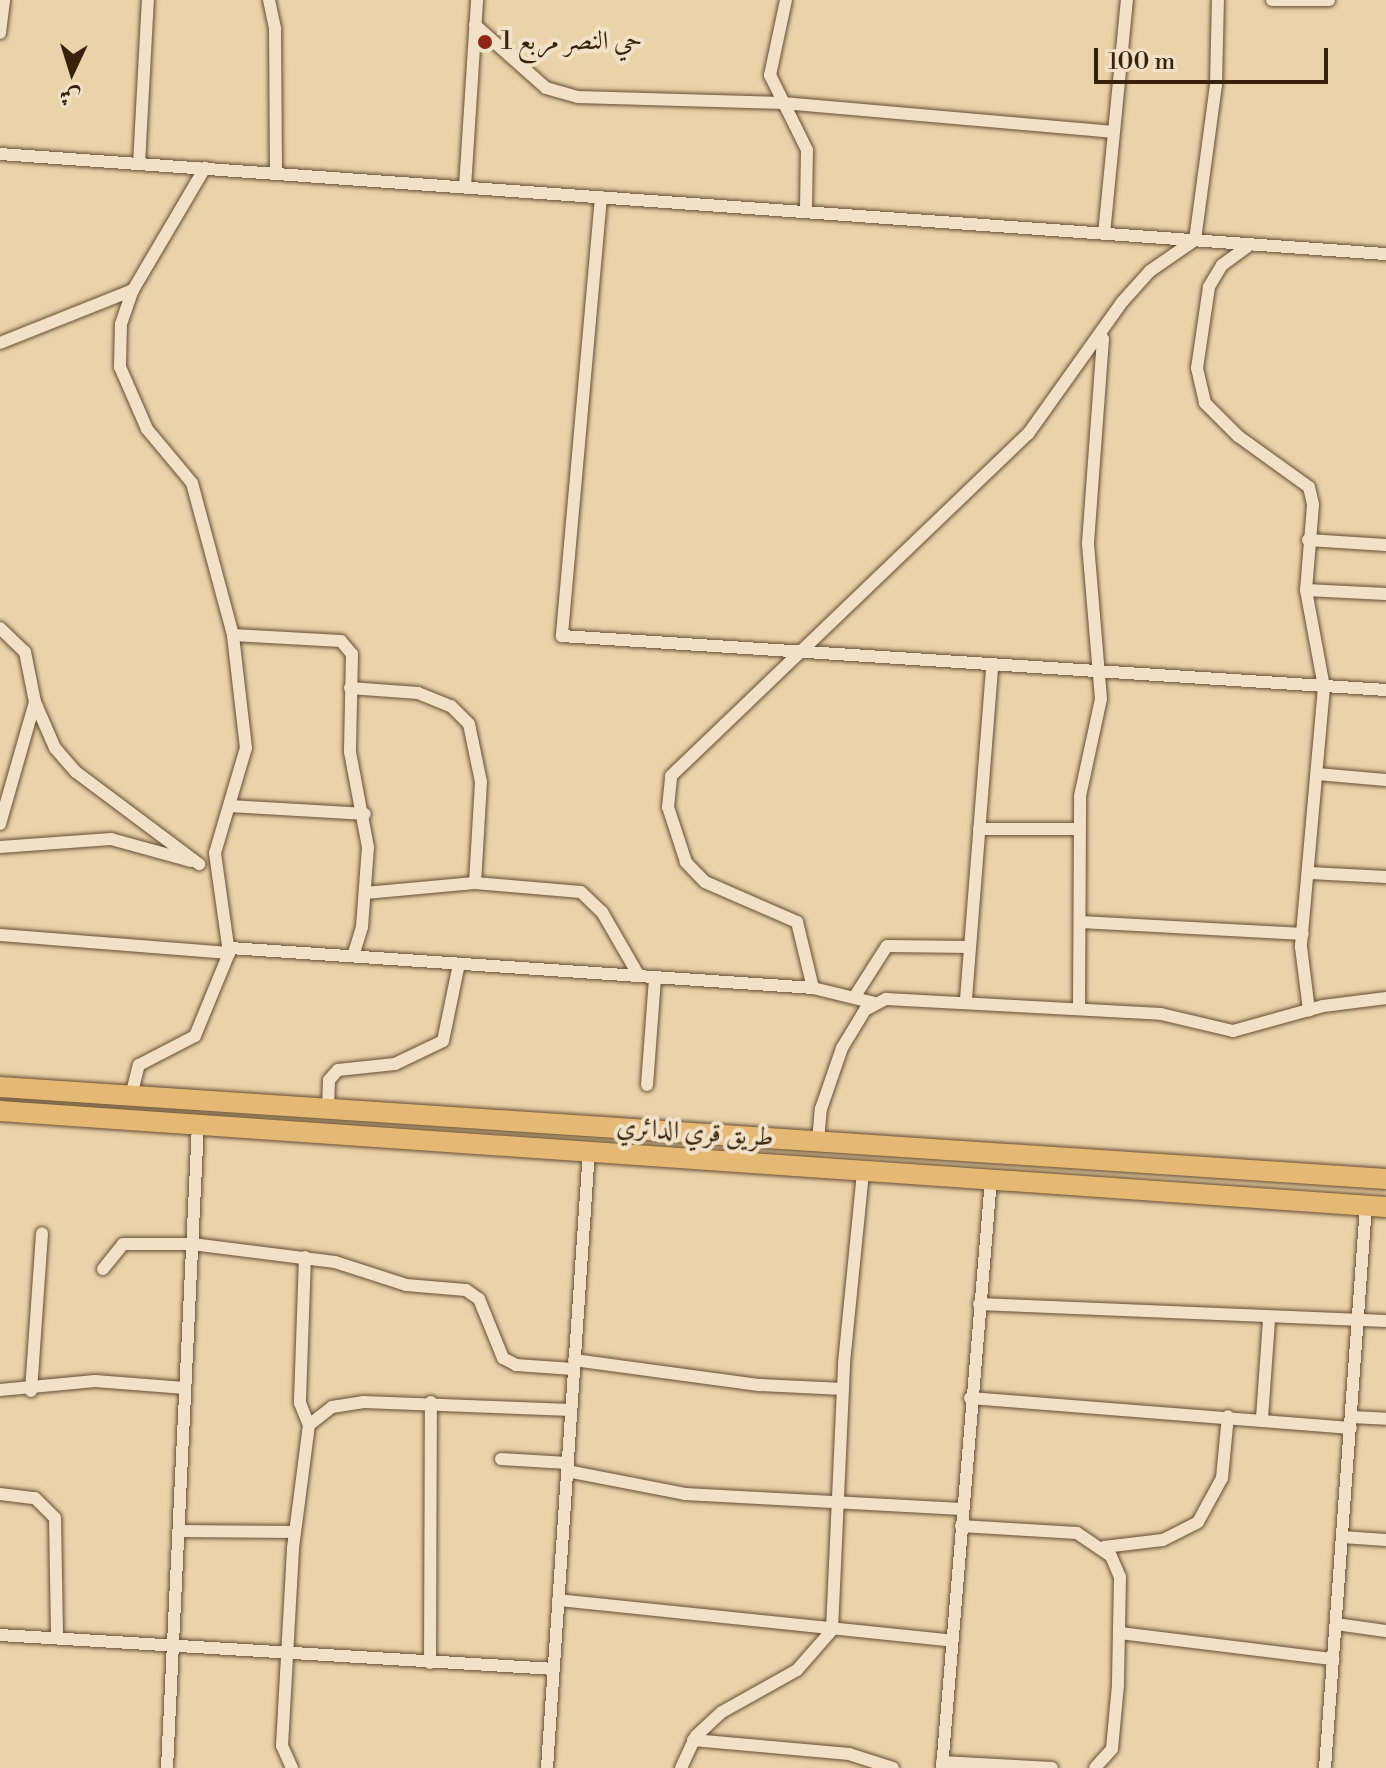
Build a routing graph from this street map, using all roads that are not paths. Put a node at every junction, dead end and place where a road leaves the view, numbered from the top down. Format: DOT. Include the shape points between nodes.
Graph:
graph roads {
  1 [pos="4,0"];
  2 [pos="148,0"];
  3 [pos="269,0"];
  4 [pos="477,0"];
  5 [pos="786,0"];
  6 [pos="1127,0"];
  7 [pos="1218,0"];
  8 [pos="1272,0"];
  9 [pos="1329,0"];
  10 [pos="475,25"];
  11 [pos="0,33"];
  12 [pos="783,103"];
  13 [pos="1114,132"];
  14 [pos="0,154"];
  15 [pos="139,164"];
  16 [pos="205,168"];
  17 [pos="276,173"];
  18 [pos="465,187"];
  19 [pos="601,197"];
  20 [pos="806,210"];
  21 [pos="1104,234"];
  22 [pos="1195,240"];
  23 [pos="1251,244"];
  24 [pos="1386,254"];
  25 [pos="133,290"];
  26 [pos="1103,336"];
  27 [pos="0,343"];
  28 [pos="1308,540"];
  29 [pos="1386,545"];
  30 [pos="1306,590"];
  31 [pos="1386,594"];
  32 [pos="0,628"];
  33 [pos="233,635"];
  34 [pos="807,651"];
  35 [pos="992,669"];
  36 [pos="1101,675"];
  37 [pos="1324,687"];
  38 [pos="350,688"];
  39 [pos="1386,690"];
  40 [pos="35,702"];
  41 [pos="1317,774"];
  42 [pos="1386,780"];
  43 [pos="231,806"];
  44 [pos="365,814"];
  45 [pos="0,824"];
  46 [pos="979,829"];
  47 [pos="1078,829"];
  48 [pos="0,847"];
  49 [pos="199,864"];
  50 [pos="216,871"];
  51 [pos="1310,873"];
  52 [pos="1386,877"];
  53 [pos="475,883"];
  54 [pos="365,893"];
  55 [pos="1082,922"];
  56 [pos="1303,934"];
  57 [pos="0,935"];
  58 [pos="970,947"];
  59 [pos="229,950"];
  60 [pos="353,956"];
  61 [pos="459,964"];
  62 [pos="639,976"];
  63 [pos="655,978"];
  64 [pos="813,988"];
  65 [pos="855,996"];
  66 [pos="1386,998"];
  67 [pos="966,999"];
  68 [pos="875,1003"];
  69 [pos="1079,1008"];
  70 [pos="1309,1010"];
  71 [pos="647,1085"];
  72 [pos="0,1087"];
  73 [pos="131,1096"];
  74 [pos="328,1109"];
  75 [pos="0,1111"];
  76 [pos="198,1124"];
  77 [pos="818,1141"];
  78 [pos="589,1151"];
  79 [pos="863,1171"];
  80 [pos="1279,1171"];
  81 [pos="1386,1179"];
  82 [pos="991,1180"];
  83 [pos="1277,1199"];
  84 [pos="1376,1206"];
  85 [pos="42,1233"];
  86 [pos="192,1244"];
  87 [pos="305,1257"];
  88 [pos="103,1269"];
  89 [pos="979,1304"];
  90 [pos="1357,1318"];
  91 [pos="1269,1320"];
  92 [pos="1386,1321"];
  93 [pos="573,1364"];
  94 [pos="185,1388"];
  95 [pos="843,1389"];
  96 [pos="0,1390"];
  97 [pos="31,1391"];
  98 [pos="970,1398"];
  99 [pos="431,1402"];
  100 [pos="571,1410"];
  101 [pos="1228,1416"];
  102 [pos="1262,1418"];
  103 [pos="1386,1419"];
  104 [pos="1352,1423"];
  105 [pos="309,1425"];
  106 [pos="501,1459"];
  107 [pos="567,1467"];
  108 [pos="0,1494"];
  109 [pos="838,1498"];
  110 [pos="962,1509"];
  111 [pos="961,1526"];
  112 [pos="180,1531"];
  113 [pos="295,1532"];
  114 [pos="1342,1537"];
  115 [pos="1386,1540"];
  116 [pos="1104,1547"];
  117 [pos="558,1600"];
  118 [pos="1336,1624"];
  119 [pos="832,1630"];
  120 [pos="1386,1631"];
  121 [pos="1120,1633"];
  122 [pos="0,1635"];
  123 [pos="57,1638"];
  124 [pos="952,1641"];
  125 [pos="174,1646"];
  126 [pos="290,1656"];
  127 [pos="1333,1659"];
  128 [pos="430,1663"];
  129 [pos="554,1669"];
  130 [pos="693,1740"];
  131 [pos="942,1765"];
  132 [pos="167,1768"];
  133 [pos="292,1768"];
  134 [pos="547,1768"];
  135 [pos="681,1768"];
  136 [pos="893,1768"];
  137 [pos="1052,1768"];
  138 [pos="1095,1768"];
  139 [pos="1325,1768"];
  1 -- 11 [label="street"];
  2 -- 15 [label="street"];
  3 -- 17 [label="street" via="275,29"];
  4 -- 10 [label="street"];
  5 -- 12 [label="street" via="770,75"];
  6 -- 13 [label="street"];
  7 -- 22 [label="street" via="1216,85"];
  8 -- 9 [label="street"];
  10 -- 12 [label="street" via="546,88 578,97"];
  10 -- 18 [label="street"];
  12 -- 13 [label="street"];
  12 -- 20 [label="street" via="807,150"];
  13 -- 21 [label="street"];
  14 -- 15 [label="street"];
  15 -- 16 [label="street"];
  16 -- 17 [label="street"];
  16 -- 25 [label="street"];
  17 -- 18 [label="street"];
  18 -- 19 [label="street"];
  19 -- 20 [label="street"];
  19 -- 34 [label="street" via="562,636"];
  20 -- 21 [label="street"];
  21 -- 22 [label="street"];
  22 -- 23 [label="street"];
  22 -- 26 [label="street" via="1150,271"];
  23 -- 24 [label="street"];
  23 -- 28 [label="street" via="1222,265 1209,287 1197,368 1205,403 1238,436 1309,487"];
  25 -- 27 [label="street"];
  25 -- 33 [label="street" via="121,324 120,367 147,429 192,483"];
  26 -- 34 [label="street" via="1028,434"];
  26 -- 36 [label="street" via="1088,543"];
  28 -- 29 [label="street"];
  28 -- 30 [label="street"];
  30 -- 31 [label="street"];
  30 -- 37 [label="street"];
  32 -- 40 [label="street" via="25,652"];
  33 -- 38 [label="street" via="341,641 352,654"];
  33 -- 43 [label="street" via="247,731"];
  34 -- 35 [label="street"];
  34 -- 64 [label="street" via="684,758 671,776 668,807 686,862 705,882 797,922"];
  35 -- 36 [label="street"];
  35 -- 46 [label="street"];
  36 -- 37 [label="street"];
  36 -- 47 [label="street" via="1097,731"];
  37 -- 39 [label="street"];
  37 -- 41 [label="street"];
  38 -- 44 [label="street" via="350,752"];
  38 -- 53 [label="street" via="418,693 451,706 469,724 481,782"];
  40 -- 45 [label="street"];
  40 -- 49 [label="street" via="55,748 76,772"];
  41 -- 42 [label="street"];
  41 -- 51 [label="street"];
  43 -- 44 [label="street"];
  43 -- 50 [label="street"];
  44 -- 54 [label="street"];
  46 -- 47 [label="street"];
  46 -- 58 [label="street"];
  47 -- 55 [label="street"];
  48 -- 49 [label="street" via="111,839"];
  49 -- 50 [label="street"];
  50 -- 59 [label="street"];
  51 -- 52 [label="street"];
  51 -- 56 [label="street"];
  53 -- 54 [label="street"];
  53 -- 62 [label="street" via="581,892 602,912"];
  54 -- 60 [label="street"];
  55 -- 56 [label="street"];
  55 -- 69 [label="street"];
  56 -- 70 [label="street"];
  57 -- 59 [label="street"];
  58 -- 65 [label="street" via="887,946"];
  58 -- 67 [label="street"];
  59 -- 60 [label="street"];
  59 -- 73 [label="street" via="195,1036 139,1065"];
  60 -- 61 [label="street"];
  61 -- 62 [label="street"];
  61 -- 74 [label="street" via="443,1041 395,1064 338,1070 329,1080"];
  62 -- 63 [label="street"];
  63 -- 64 [label="street"];
  63 -- 71 [label="street"];
  64 -- 65 [label="street"];
  65 -- 68 [label="street"];
  66 -- 70 [label="street"];
  67 -- 68 [label="street" via="901,997"];
  67 -- 69 [label="street"];
  68 -- 77 [label="street" via="842,1048 821,1109"];
  69 -- 70 [label="street" via="1161,1014 1233,1031"];
  72 -- 73 [label="highway, طريق قري الدائري"];
  73 -- 74 [label="highway, طريق قري الدائري"];
  74 -- 77 [label="highway, طريق قري الدائري"];
  75 -- 76 [label="highway, طريق قري الدائري"];
  76 -- 78 [label="highway, طريق قري الدائري"];
  76 -- 86 [label="street"];
  77 -- 80 [label="highway, طريق قري الدائري"];
  78 -- 79 [label="highway, طريق قري الدائري"];
  78 -- 93 [label="street"];
  79 -- 82 [label="highway, طريق قري الدائري"];
  79 -- 95 [label="street"];
  80 -- 81 [label="highway, طريق قري الدائري"];
  80 -- 83 [label="highway"];
  82 -- 83 [label="highway, طريق قري الدائري"];
  82 -- 89 [label="street"];
  83 -- 84 [label="highway, طريق قري الدائري"];
  84 -- 90 [label="street"];
  85 -- 97 [label="street"];
  86 -- 87 [label="street"];
  86 -- 88 [label="street" via="123,1244"];
  86 -- 94 [label="street"];
  87 -- 93 [label="street" via="406,1285 466,1290 479,1299 503,1358 516,1365"];
  87 -- 105 [label="street" via="300,1403"];
  89 -- 91 [label="street"];
  89 -- 98 [label="street"];
  90 -- 91 [label="street" via="1342,1323"];
  90 -- 92 [label="street"];
  90 -- 104 [label="street"];
  91 -- 102 [label="street"];
  93 -- 95 [label="street"];
  93 -- 100 [label="street"];
  94 -- 97 [label="street" via="95,1381"];
  94 -- 112 [label="street"];
  95 -- 109 [label="street"];
  96 -- 97 [label="street"];
  98 -- 101 [label="street"];
  98 -- 110 [label="street"];
  99 -- 100 [label="street"];
  99 -- 105 [label="street" via="332,1407"];
  99 -- 128 [label="street"];
  100 -- 107 [label="street"];
  101 -- 102 [label="street"];
  101 -- 116 [label="street" via="1222,1478 1198,1522 1163,1540"];
  102 -- 104 [label="street"];
  103 -- 104 [label="street"];
  104 -- 114 [label="street"];
  105 -- 113 [label="street"];
  106 -- 107 [label="street"];
  107 -- 109 [label="street" via="685,1494"];
  107 -- 117 [label="street"];
  108 -- 123 [label="street" via="35,1498 55,1518"];
  109 -- 110 [label="street"];
  109 -- 119 [label="street"];
  110 -- 111 [label="street"];
  111 -- 116 [label="street" via="1077,1533"];
  111 -- 124 [label="street"];
  112 -- 113 [label="street"];
  112 -- 125 [label="street"];
  113 -- 126 [label="street"];
  114 -- 115 [label="street"];
  114 -- 118 [label="street"];
  116 -- 121 [label="street" via="1120,1577"];
  117 -- 119 [label="street"];
  117 -- 129 [label="street"];
  118 -- 120 [label="street"];
  118 -- 127 [label="street"];
  119 -- 124 [label="street"];
  119 -- 130 [label="street" via="797,1670 722,1712"];
  121 -- 127 [label="street"];
  121 -- 138 [label="street" via="1112,1749"];
  122 -- 123 [label="street"];
  123 -- 125 [label="street"];
  124 -- 131 [label="street"];
  125 -- 126 [label="street"];
  125 -- 132 [label="street"];
  126 -- 128 [label="street"];
  126 -- 133 [label="street" via="282,1746"];
  127 -- 139 [label="street"];
  128 -- 129 [label="street"];
  129 -- 134 [label="street"];
  130 -- 135 [label="street"];
  130 -- 136 [label="street" via="849,1754"];
  131 -- 137 [label="street"];
}
